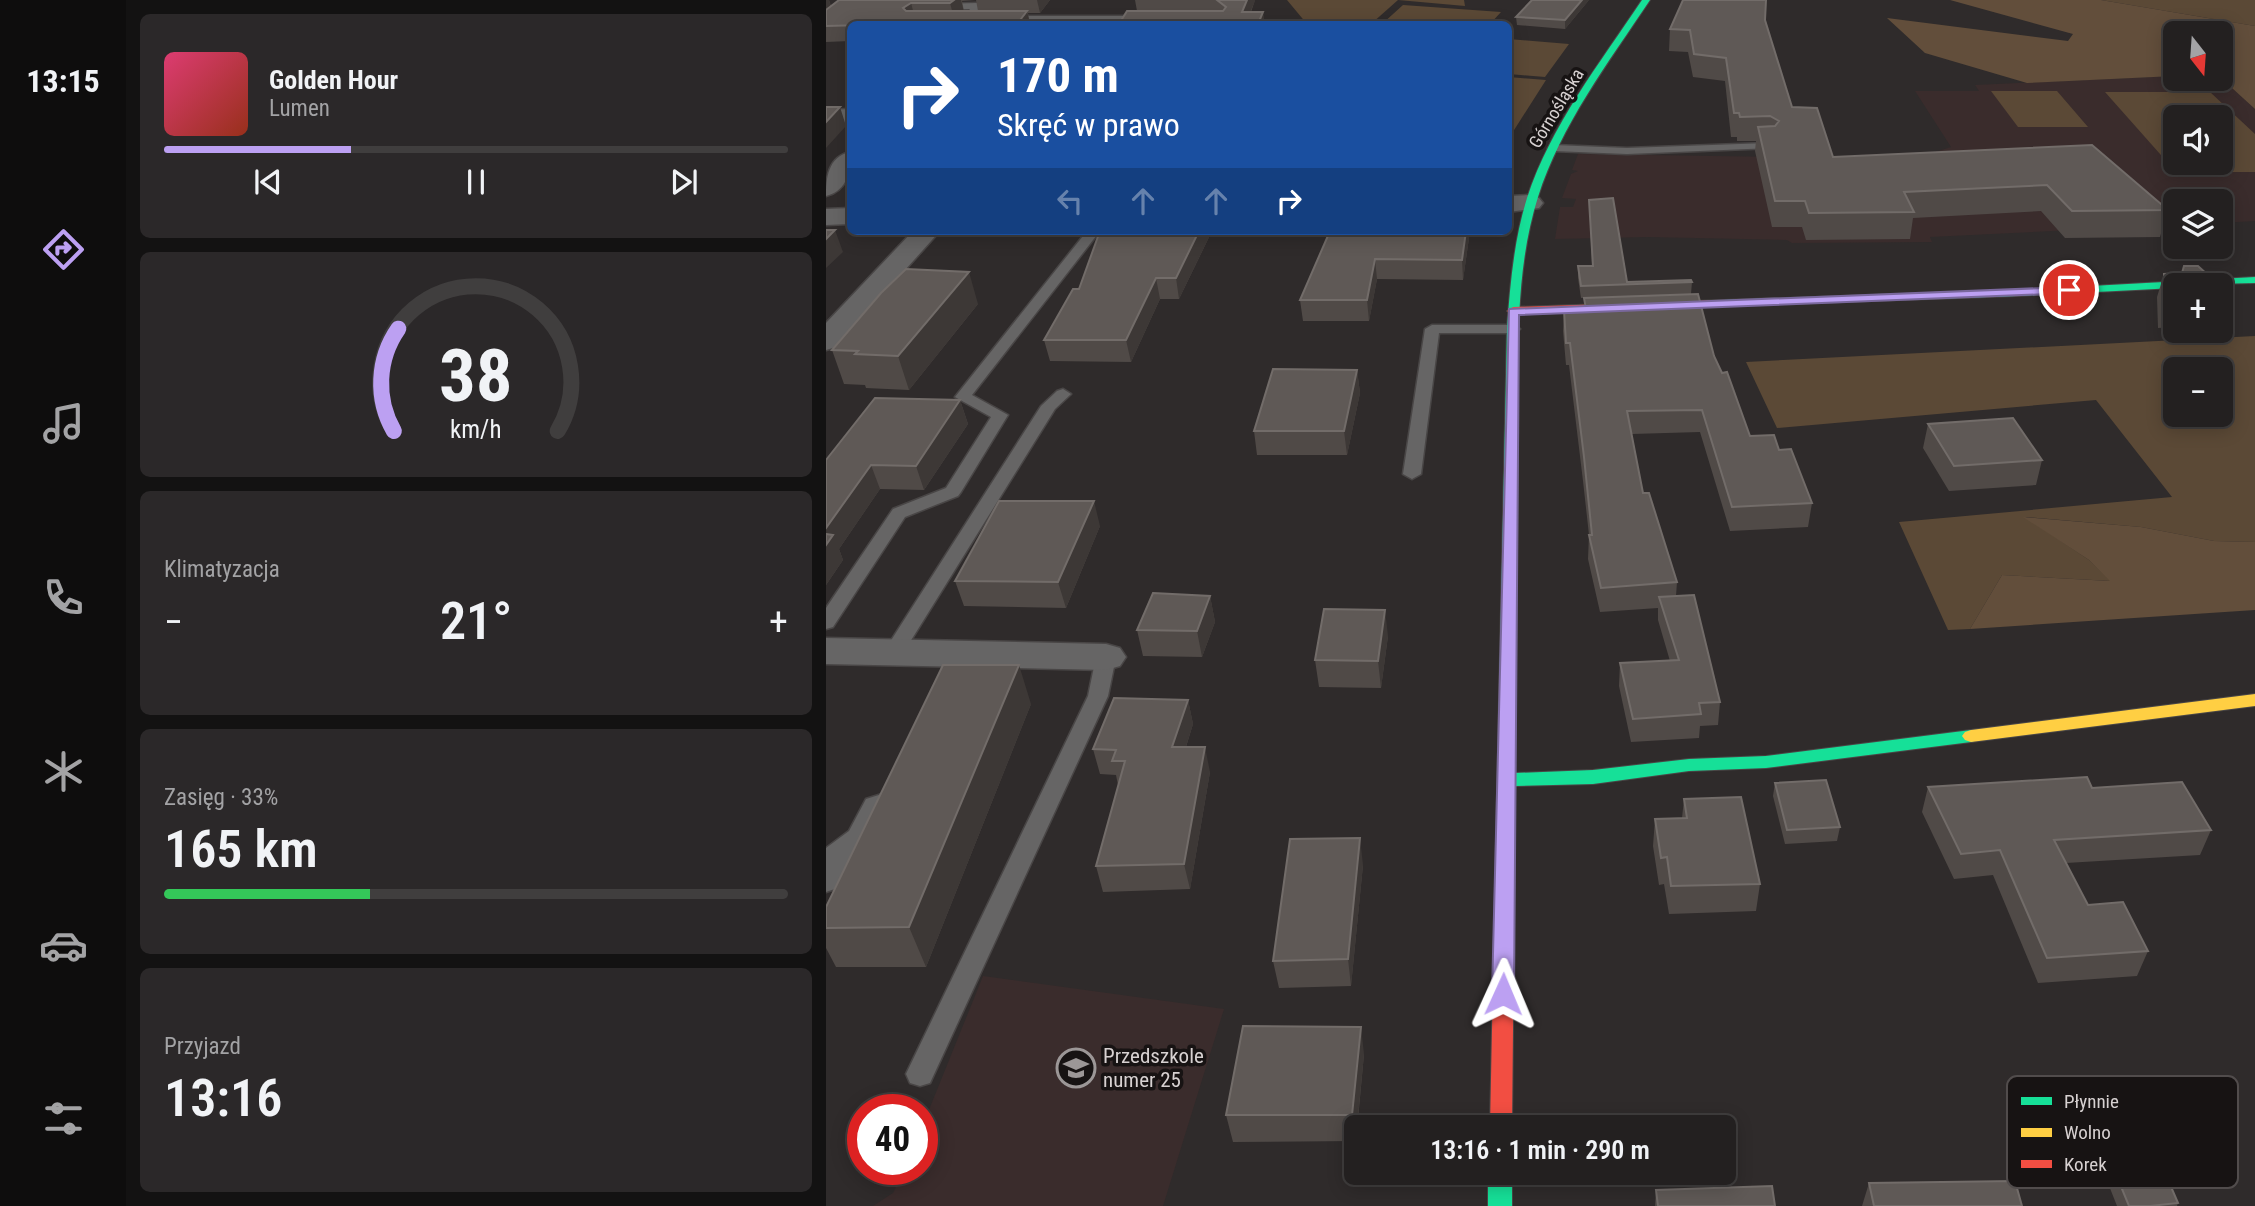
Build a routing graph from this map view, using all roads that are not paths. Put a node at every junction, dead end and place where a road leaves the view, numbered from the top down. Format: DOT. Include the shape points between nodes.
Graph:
graph roads {
  1 [pos="1637,0"];
  2 [pos="1646,0"];
  3 [pos="923,7"];
  4 [pos="962,21"];
  5 [pos="847,116"];
  6 [pos="826,117"];
  7 [pos="1768,146"];
  8 [pos="1554,148"];
  9 [pos="847,163"];
  10 [pos="826,189"];
  11 [pos="1519,203"];
  12 [pos="847,216"];
  13 [pos="826,217"];
  14 [pos="923,235"];
  15 [pos="1091,235"];
  16 [pos="2255,280"];
  17 [pos="1513,312"];
  18 [pos="1513,329"];
  19 [pos="829,334"];
  20 [pos="1063,394"];
  21 [pos="1412,474"];
  22 [pos="826,623"];
  23 [pos="826,651"];
  24 [pos="893,653"];
  25 [pos="1106,657"];
  26 [pos="2255,700"];
  27 [pos="902,770"];
  28 [pos="1506,780"];
  29 [pos="826,873"];
  30 [pos="920,1074"];
  31 [pos="1501,1115"];
  32 [pos="1500,1185"];
  33 [pos="1500,1206"];
  1 -- 2 [label="lane"];
  2 -- 8 [label="street, Górnośląska"];
  3 -- 4 [label="lane" via="977,6"];
  5 -- 6 [label="street"];
  7 -- 8 [label="lane" via="1627,151"];
  8 -- 11 [label="street, Górnośląska"];
  9 -- 10 [label="street"];
  11 -- 17 [label="street, Górnośląska"];
  12 -- 13 [label="street"];
  14 -- 19 [label="street"];
  15 -- 22 [label="lane" via="963,397 1000,415 952,492 899,513"];
  16 -- 17 [label="street"];
  17 -- 18 [label="street, Górnośląska"];
  18 -- 21 [label="lane" via="1433,329"];
  18 -- 28 [label="street, Górnośląska"];
  20 -- 24 [label="lane" via="1049,406"];
  23 -- 24 [label="street"];
  24 -- 25 [label="street" via="949,670"];
  25 -- 30 [label="lane" via="1098,696"];
  26 -- 28 [label="street" via="1766,762"];
  27 -- 29 [label="street" via="866,843"];
  28 -- 31 [label="street, Górnośląska"];
  32 -- 33 [label="street"];
}
